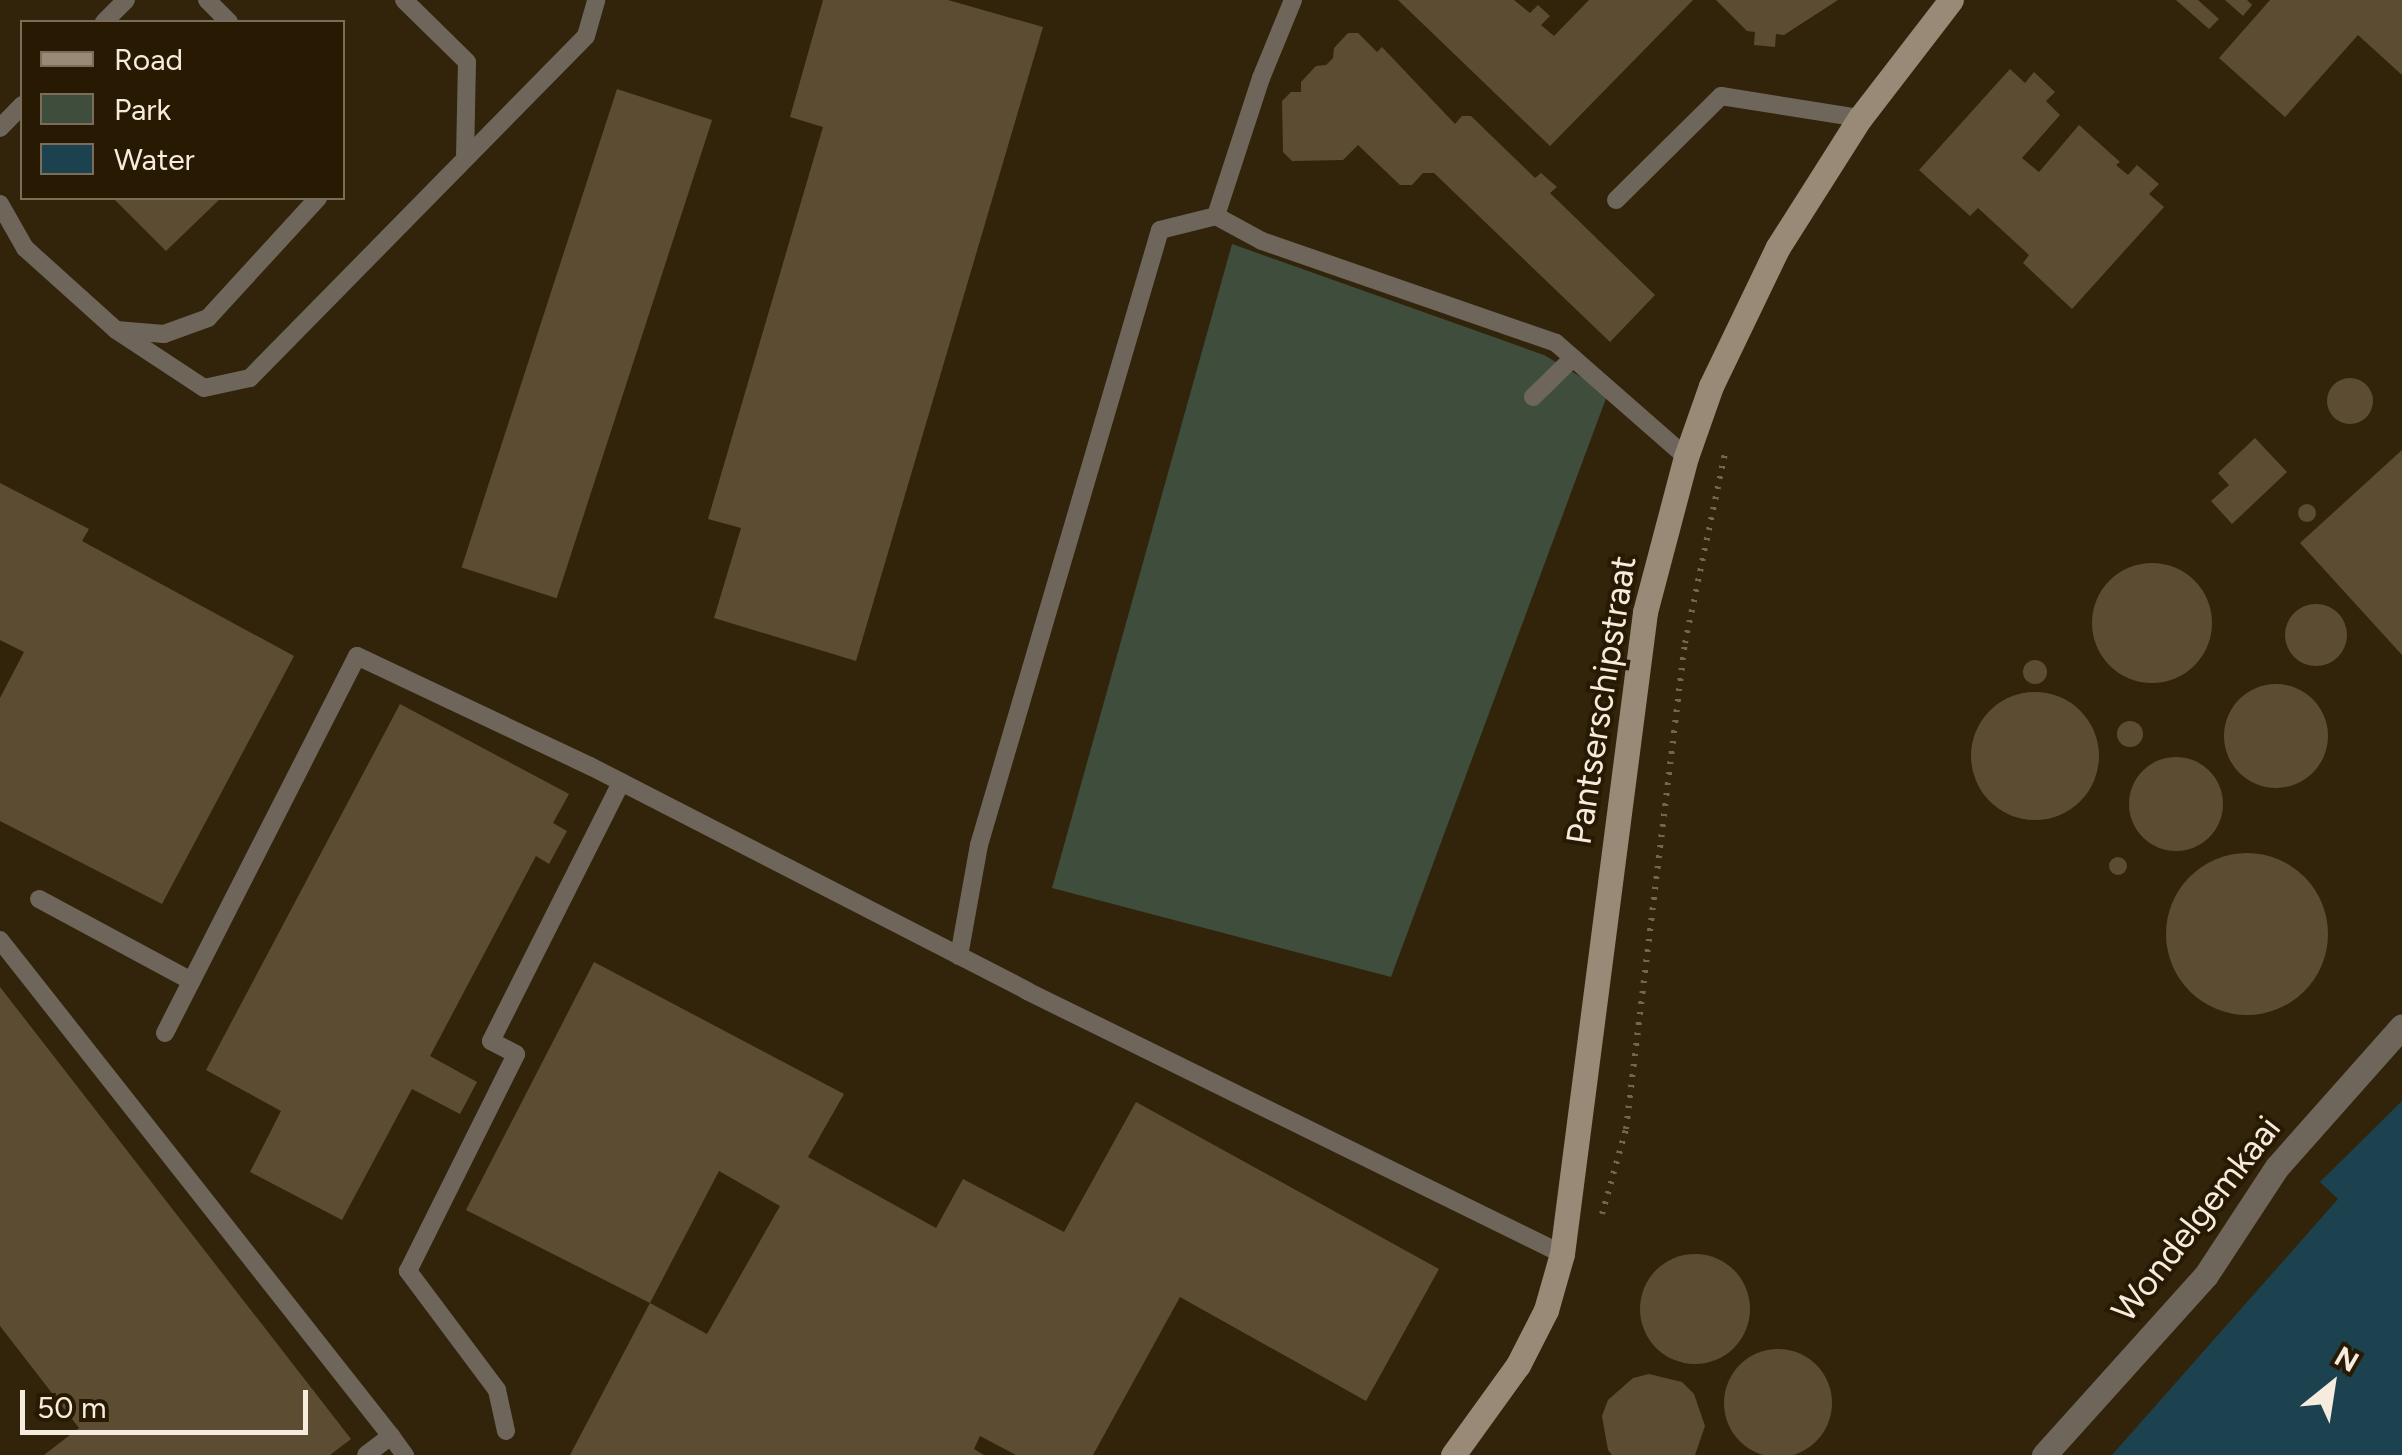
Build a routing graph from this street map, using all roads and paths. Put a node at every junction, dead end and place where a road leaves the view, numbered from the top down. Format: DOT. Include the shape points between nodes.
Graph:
graph roads {
  1 [pos="126,0"];
  2 [pos="207,0"];
  3 [pos="404,0"];
  4 [pos="596,0"];
  5 [pos="1293,0"];
  6 [pos="1951,0"];
  7 [pos="106,20"];
  8 [pos="227,20"];
  9 [pos="20,108"];
  10 [pos="1860,118"];
  11 [pos="0,128"];
  12 [pos="466,158"];
  13 [pos="316,200"];
  14 [pos="1616,200"];
  15 [pos="0,204"];
  16 [pos="1216,216"];
  17 [pos="116,330"];
  18 [pos="1573,358"];
  19 [pos="1533,397"];
  20 [pos="1732,429"];
  21 [pos="1686,457"];
  22 [pos="620,782"];
  23 [pos="38,898"];
  24 [pos="0,940"];
  25 [pos="959,956"];
  26 [pos="191,981"];
  27 [pos="2402,1026"];
  28 [pos="165,1033"];
  29 [pos="1599,1222"];
  30 [pos="1562,1254"];
  31 [pos="506,1431"];
  32 [pos="391,1436"];
  33 [pos="366,1455"];
  34 [pos="405,1455"];
  35 [pos="1453,1455"];
  36 [pos="2044,1455"];
  1 -- 7 [label="lane"];
  2 -- 8 [label="lane"];
  3 -- 12 [label="lane" via="468,62"];
  4 -- 12 [label="lane" via="586,36"];
  5 -- 16 [label="lane"];
  6 -- 10 [label="main road, Pantserschipstraat"];
  9 -- 11 [label="lane"];
  10 -- 14 [label="lane" via="1721,96"];
  10 -- 21 [label="main road, Pantserschipstraat" via="1816,181 1739,322"];
  12 -- 17 [label="lane" via="250,378 204,388"];
  13 -- 17 [label="lane" via="208,318 164,334"];
  15 -- 17 [label="lane" via="25,248"];
  16 -- 18 [label="lane" via="1262,241 1556,343"];
  16 -- 25 [label="lane" via="1160,230 979,845"];
  18 -- 19 [label="lane"];
  18 -- 21 [label="lane"];
  20 -- 29 [label="path" via="1684,643 1626,1129"];
  21 -- 30 [label="main road, Pantserschipstraat" via="1644,612"];
  22 -- 25 [label="lane"];
  22 -- 26 [label="lane" via="357,656"];
  22 -- 31 [label="lane" via="491,1040 516,1054 408,1271 497,1390"];
  23 -- 26 [label="lane"];
  24 -- 32 [label="lane"];
  25 -- 30 [label="lane"];
  26 -- 28 [label="lane"];
  27 -- 36 [label="street, Wondelgemkaai" via="2277,1168 2206,1275"];
  30 -- 35 [label="main road, Pantserschipstraat" via="1546,1310 1518,1364"];
  32 -- 33 [label="lane"];
  32 -- 34 [label="lane"];
}
